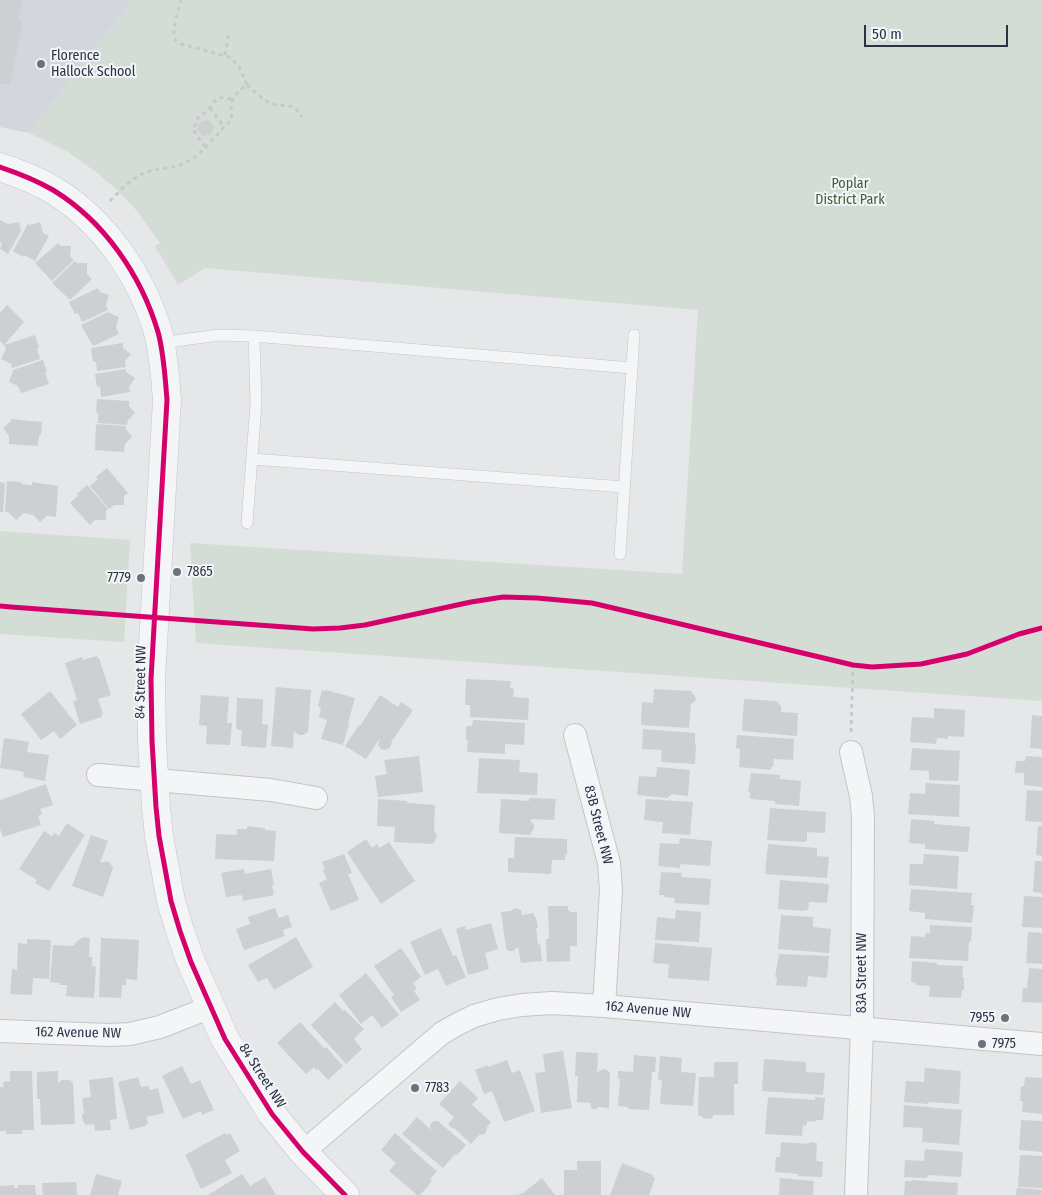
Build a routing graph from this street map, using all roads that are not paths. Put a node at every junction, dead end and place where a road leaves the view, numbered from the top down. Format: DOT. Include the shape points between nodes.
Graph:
graph roads {
  1 [pos="11,171"];
  2 [pos="634,335"];
  3 [pos="254,336"];
  4 [pos="160,343"];
  5 [pos="632,368"];
  6 [pos="252,459"];
  7 [pos="624,487"];
  8 [pos="247,523"];
  9 [pos="620,554"];
  10 [pos="575,735"];
  11 [pos="851,752"];
  12 [pos="98,775"];
  13 [pos="154,779"];
  14 [pos="316,798"];
  15 [pos="604,1006"];
  16 [pos="211,1007"];
  17 [pos="862,1028"];
  18 [pos="0,1031"];
  19 [pos="1042,1044"];
  20 [pos="303,1152"];
  21 [pos="345,1195"];
  22 [pos="856,1195"];
  1 -- 4 [label="street, 84 Street NW" via="52,190 97,226 133,275 150,308"];
  2 -- 5 [label="lane"];
  3 -- 4 [label="lane" via="219,335"];
  3 -- 5 [label="lane"];
  3 -- 6 [label="lane" via="256,404"];
  4 -- 13 [label="street, 84 Street NW" via="167,400 150,679"];
  5 -- 7 [label="lane"];
  6 -- 7 [label="lane"];
  6 -- 8 [label="lane"];
  7 -- 9 [label="lane"];
  10 -- 15 [label="street, 83B Street NW" via="610,870"];
  11 -- 17 [label="street, 83A Street NW" via="863,818"];
  12 -- 13 [label="street"];
  13 -- 14 [label="street" via="271,790"];
  13 -- 16 [label="street, 84 Street NW" via="159,836 172,901 191,962"];
  15 -- 17 [label="street, 162 Avenue NW"];
  15 -- 20 [label="street, 162 Avenue NW" via="522,1005 474,1016 442,1033"];
  16 -- 18 [label="street, 162 Avenue NW" via="160,1027 130,1034"];
  16 -- 20 [label="street, 84 Street NW" via="225,1039 272,1114"];
  17 -- 19 [label="street, 162 Avenue NW"];
  17 -- 22 [label="street, 83A Street NW"];
  20 -- 21 [label="street, 84 Street NW"];
}
